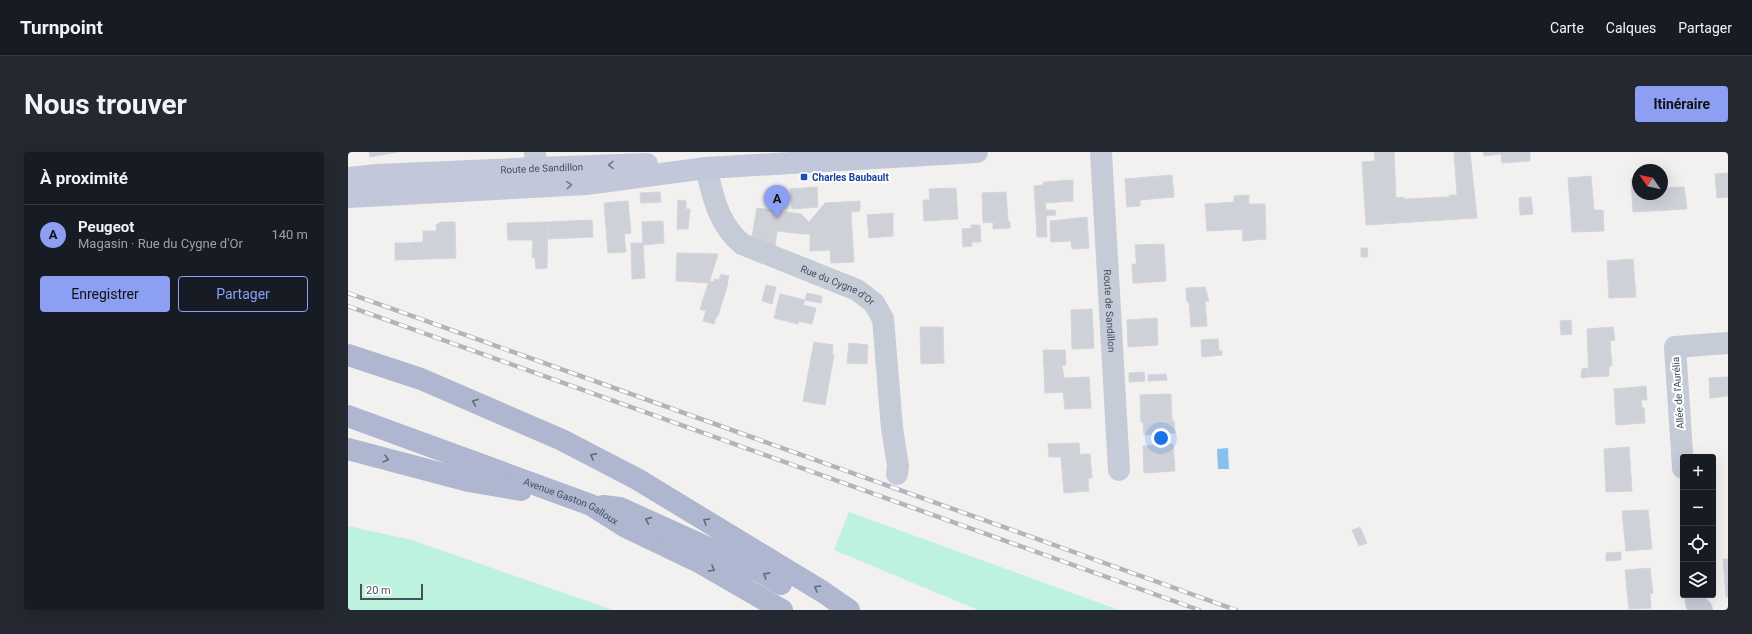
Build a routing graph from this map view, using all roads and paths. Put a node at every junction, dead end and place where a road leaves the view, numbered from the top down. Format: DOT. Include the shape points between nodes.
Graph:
graph roads {
  1 [pos="977,152"];
  2 [pos="1101,152"];
  3 [pos="706,168"];
  4 [pos="536,169"];
  5 [pos="348,178"];
  6 [pos="348,197"];
  7 [pos="1728,343"];
  8 [pos="348,355"];
  9 [pos="348,416"];
  10 [pos="348,449"];
  11 [pos="1682,454"];
  12 [pos="1119,470"];
  13 [pos="897,474"];
  14 [pos="586,503"];
  15 [pos="1695,598"];
  16 [pos="782,610"];
  17 [pos="823,610"];
  18 [pos="849,610"];
  19 [pos="1702,610"];
  1 -- 3 [label="main road, Route de Sandillon"];
  2 -- 12 [label="street, Route de Sandillon"];
  3 -- 4 [label="main road, Route de Sandillon" via="628,164"];
  3 -- 13 [label="street, Rue du Cygne d'Or" via="712,195 721,218 738,240 752,249 857,290 874,303 883,319"];
  4 -- 5 [label="main road, Route de Sandillon"];
  4 -- 6 [label="main road" via="524,177 403,184 386,196"];
  7 -- 11 [label="street, Allée de l'Aurélia" via="1675,347"];
  18 -- 8 [label="main road, one-way" via="637,479 562,440 421,379"];
  9 -- 14 [label="main road, Avenue Gaston Galloux"];
  10 -- 14 [label="main road, one-way" via="469,481"];
  14 -- 16 [label="main road, Avenue Gaston Galloux, one-way" via="624,526 699,562"];
  17 -- 14 [label="main road, one-way" via="760,571 620,508"];
  15 -- 19 [label="street"];
}
